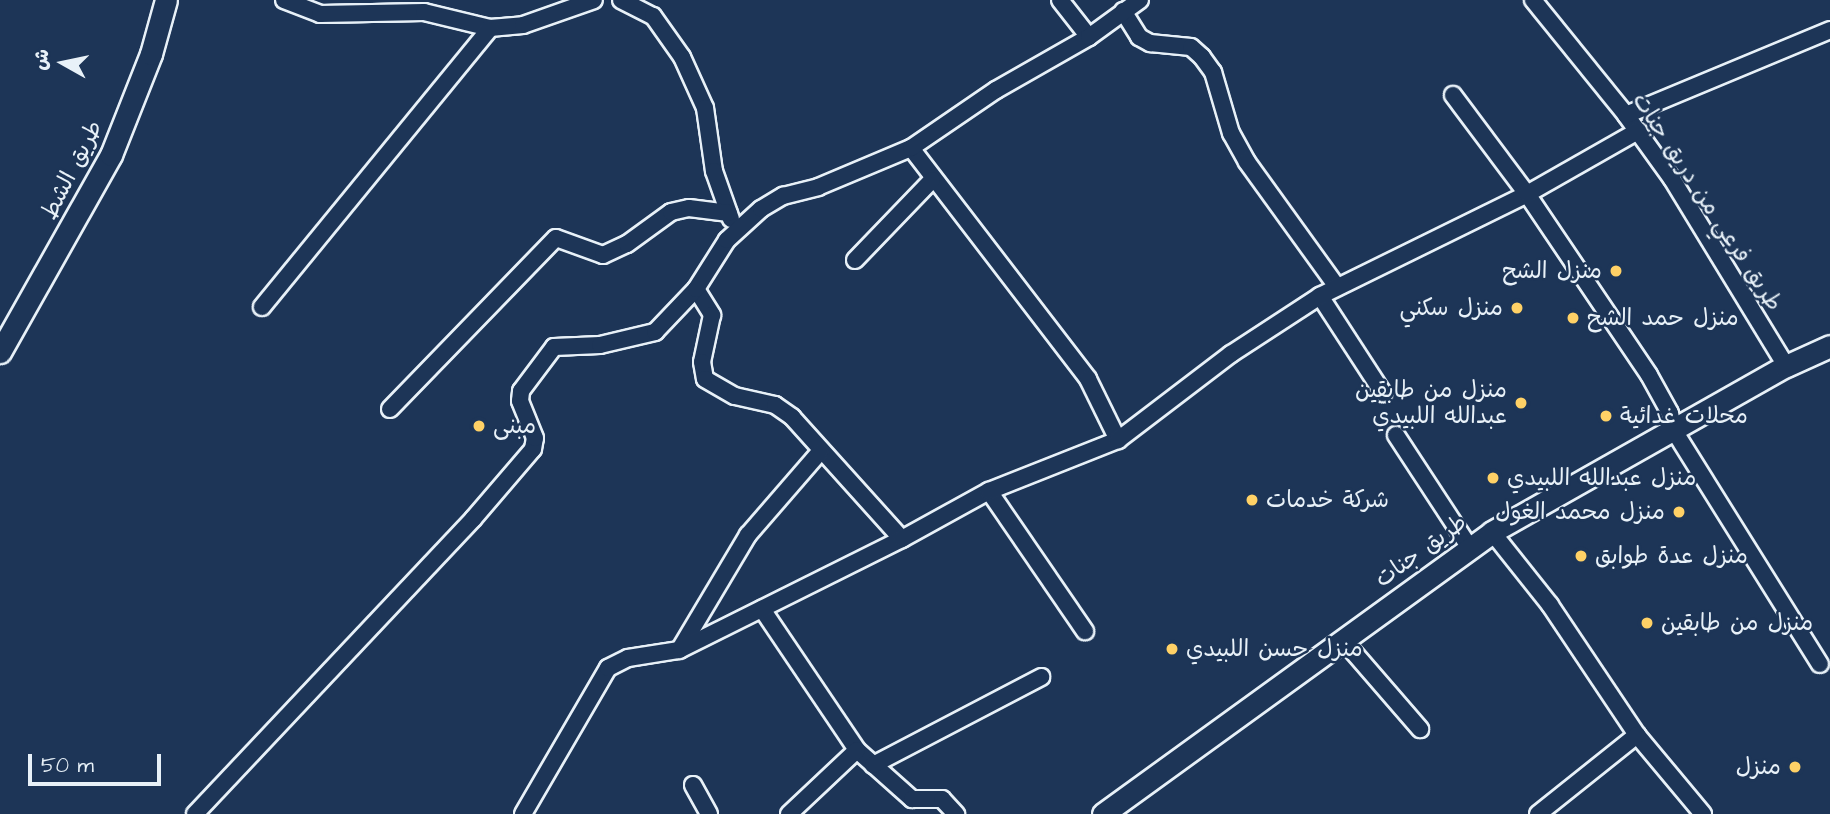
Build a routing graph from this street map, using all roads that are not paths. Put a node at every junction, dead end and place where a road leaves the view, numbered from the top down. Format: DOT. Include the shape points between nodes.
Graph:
graph roads {
  1 [pos="166,0"];
  2 [pos="284,0"];
  3 [pos="593,0"];
  4 [pos="621,0"];
  5 [pos="1060,0"];
  6 [pos="1140,0"];
  7 [pos="1534,0"];
  8 [pos="1123,10"];
  9 [pos="490,27"];
  10 [pos="1830,30"];
  11 [pos="1089,37"];
  12 [pos="1453,95"];
  13 [pos="1626,115"];
  14 [pos="1638,131"];
  15 [pos="911,148"];
  16 [pos="933,180"];
  17 [pos="1527,194"];
  18 [pos="729,213"];
  19 [pos="735,231"];
  20 [pos="855,260"];
  21 [pos="1337,287"];
  22 [pos="696,289"];
  23 [pos="1320,296"];
  24 [pos="262,307"];
  25 [pos="1830,346"];
  26 [pos="0,352"];
  27 [pos="1786,366"];
  28 [pos="1383,393"];
  29 [pos="390,409"];
  30 [pos="1673,429"];
  31 [pos="1396,435"];
  32 [pos="1118,440"];
  33 [pos="820,452"];
  34 [pos="989,491"];
  35 [pos="1492,532"];
  36 [pos="902,539"];
  37 [pos="1470,548"];
  38 [pos="762,609"];
  39 [pos="1085,631"];
  40 [pos="1343,640"];
  41 [pos="679,650"];
  42 [pos="1820,664"];
  43 [pos="1041,677"];
  44 [pos="1420,729"];
  45 [pos="1637,735"];
  46 [pos="857,750"];
  47 [pos="873,765"];
  48 [pos="692,785"];
  49 [pos="195,814"];
  50 [pos="523,814"];
  51 [pos="709,814"];
  52 [pos="789,814"];
  53 [pos="956,814"];
  54 [pos="1103,814"];
  55 [pos="1538,814"];
  56 [pos="1703,814"];
  1 -- 26 [label="street, طريق الشط" via="111,155"];
  2 -- 9 [label="street" via="320,14 424,12"];
  3 -- 9 [label="street" via="523,25"];
  4 -- 18 [label="street" via="653,16 682,57 705,108 714,171"];
  5 -- 11 [label="street"];
  6 -- 8 [label="street"];
  7 -- 13 [label="street, طريق فرعي من دريق جنات"];
  8 -- 11 [label="street"];
  8 -- 21 [label="street" via="1139,37 1191,47 1202,57 1213,72 1231,133 1247,162"];
  9 -- 24 [label="street"];
  10 -- 13 [label="street"];
  11 -- 15 [label="street" via="985,97"];
  12 -- 17 [label="street"];
  13 -- 14 [label="street, طريق فرعي من دريق جنات"];
  14 -- 17 [label="street"];
  14 -- 27 [label="street, طريق فرعي من دريق جنات"];
  15 -- 16 [label="street"];
  15 -- 19 [label="street" via="818,187 783,196"];
  16 -- 20 [label="street"];
  16 -- 32 [label="street" via="1088,379"];
  17 -- 21 [label="street"];
  17 -- 30 [label="street" via="1649,375 1670,413"];
  18 -- 19 [label="street"];
  18 -- 29 [label="street" via="689,208 671,212 627,244 603,255 556,238"];
  19 -- 22 [label="street" via="716,252"];
  21 -- 23 [label="street"];
  22 -- 33 [label="street" via="712,314 702,362 705,379 734,396 775,405 792,417"];
  22 -- 49 [label="street" via="655,332 600,345 554,347 522,391 520,401 535,438 533,449 474,519"];
  23 -- 28 [label="street"];
  23 -- 32 [label="street" via="1231,354"];
  25 -- 27 [label="street, طريق جنات"];
  27 -- 30 [label="street, طريق جنات"];
  30 -- 35 [label="street, طريق جنات"];
  30 -- 42 [label="street"];
  31 -- 37 [label="street"];
  32 -- 34 [label="street"];
  33 -- 36 [label="street"];
  33 -- 41 [label="street" via="748,536"];
  34 -- 36 [label="street"];
  34 -- 39 [label="street"];
  35 -- 37 [label="street, طريق جنات"];
  35 -- 45 [label="street" via="1550,605"];
  36 -- 38 [label="street"];
  37 -- 40 [label="street, طريق جنات"];
  38 -- 41 [label="street"];
  38 -- 46 [label="street"];
  40 -- 44 [label="street"];
  40 -- 54 [label="street, طريق جنات"];
  41 -- 50 [label="street" via="628,658 608,668"];
  43 -- 47 [label="street"];
  45 -- 55 [label="street"];
  45 -- 56 [label="street"];
  46 -- 47 [label="street"];
  46 -- 52 [label="street"];
  47 -- 53 [label="street" via="912,799 942,799"];
  48 -- 51 [label="street"];
}
